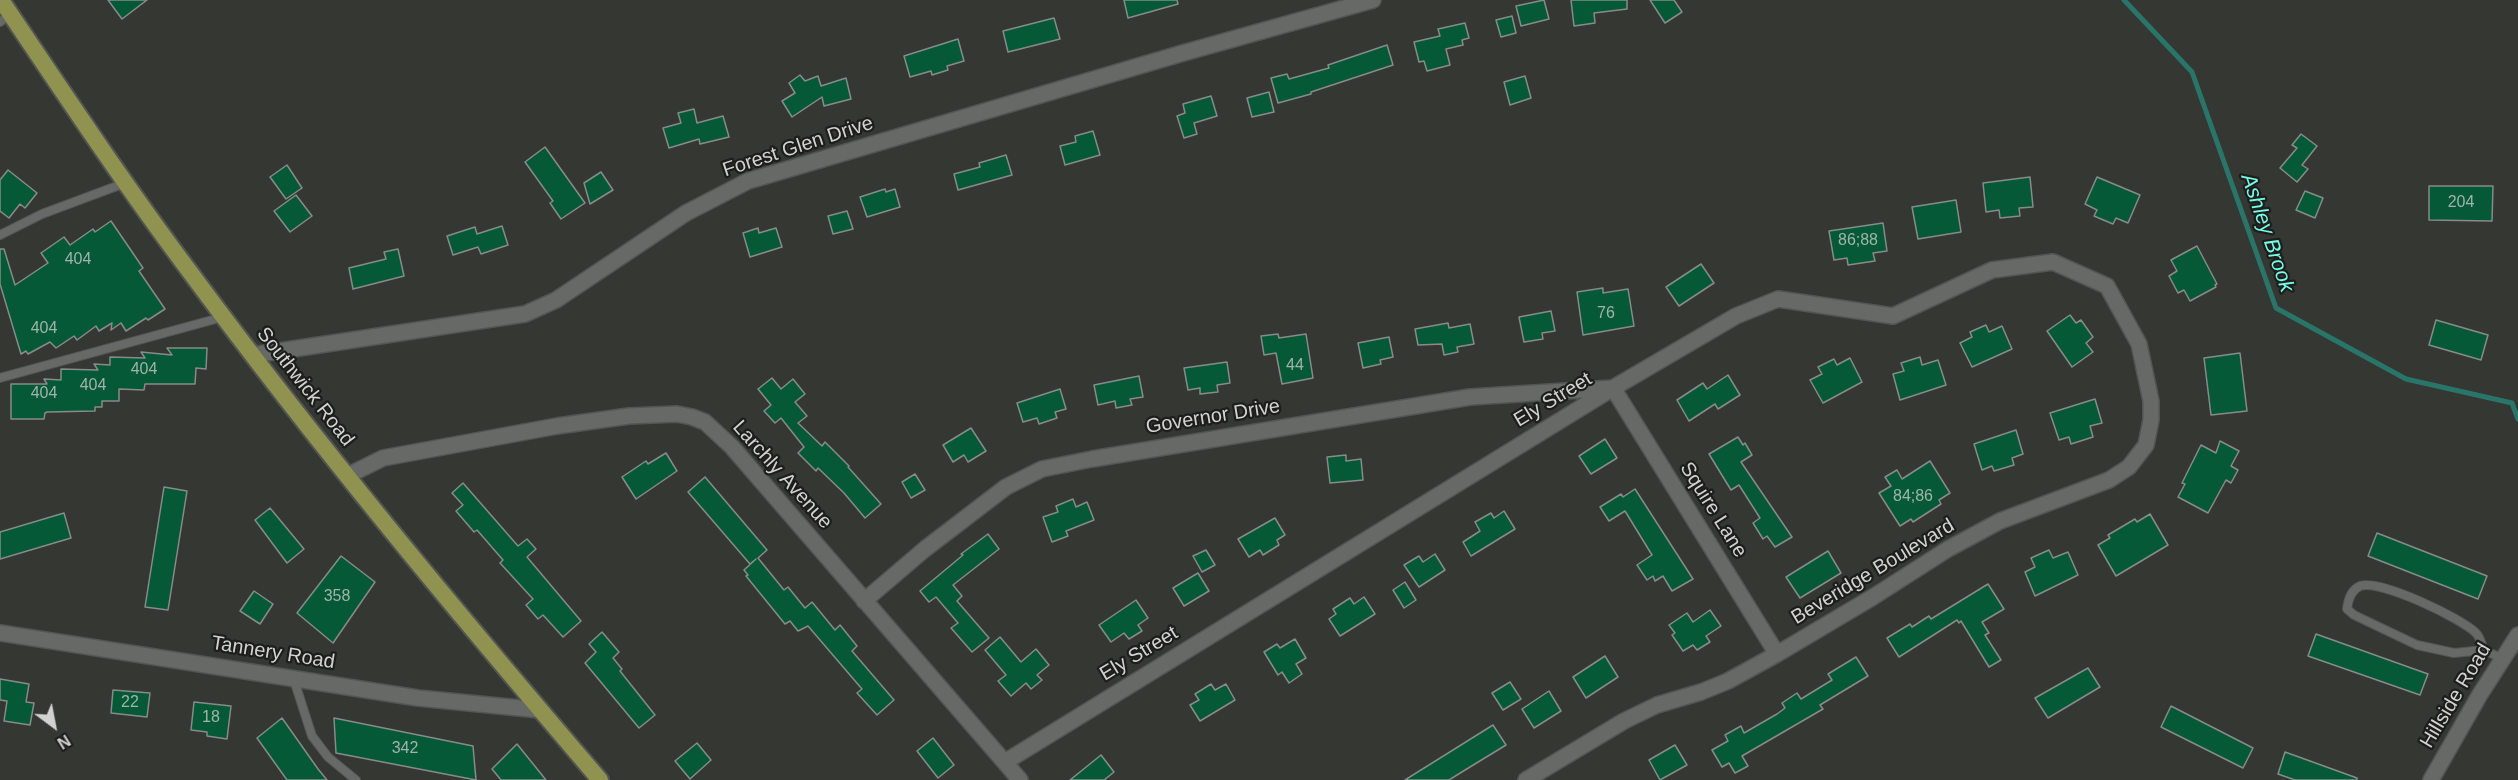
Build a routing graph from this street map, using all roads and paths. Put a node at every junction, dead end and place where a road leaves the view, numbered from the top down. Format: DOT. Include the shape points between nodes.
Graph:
graph roads {
  1 [pos="1373,0"];
  2 [pos="4,12"];
  3 [pos="125,183"];
  4 [pos="0,235"];
  5 [pos="224,316"];
  6 [pos="2139,344"];
  7 [pos="254,355"];
  8 [pos="0,378"];
  9 [pos="1613,388"];
  10 [pos="347,476"];
  11 [pos="864,601"];
  12 [pos="0,633"];
  13 [pos="2518,635"];
  14 [pos="2484,650"];
  15 [pos="1778,654"];
  16 [pos="2503,659"];
  17 [pos="293,677"];
  18 [pos="540,710"];
  19 [pos="1005,762"];
  20 [pos="356,780"];
  21 [pos="600,780"];
  22 [pos="1020,780"];
  23 [pos="1526,780"];
  24 [pos="2431,780"];
  1 -- 7 [label="street, Forest Glen Drive" via="748,181 686,213 556,300 525,314"];
  2 -- 3 [label="highway, Southwick Road"];
  3 -- 4 [label="lane" via="42,214"];
  3 -- 5 [label="highway, Southwick Road"];
  5 -- 7 [label="highway, Southwick Road"];
  5 -- 8 [label="lane"];
  6 -- 9 [label="street, Ely Street" via="2107,286 2053,262 1992,270 1893,316 1778,299 1736,316"];
  6 -- 15 [label="street, Beveridge Boulevard" via="2150,387 2151,420 2146,445 2129,466 2109,480 1989,526"];
  7 -- 10 [label="highway, Southwick Road"];
  9 -- 11 [label="street, Governor Drive" via="1470,397 1042,469 1006,487"];
  9 -- 15 [label="street, Squire Lane"];
  9 -- 19 [label="street, Ely Street"];
  10 -- 11 [label="street, Larchly Avenue" via="383,458 557,426 628,416 692,417 705,422 732,447"];
  10 -- 18 [label="highway, Southwick Road"];
  11 -- 19 [label="street, Larchly Avenue"];
  12 -- 17 [label="street, Tannery Road"];
  13 -- 16 [label="street, Hillside Road"];
  14 -- 14 [label="lane" via="2478,634 2445,613 2392,590 2372,584 2358,587 2349,597 2348,609 2354,615 2417,645 2454,653"];
  14 -- 16 [label="lane"];
  15 -- 23 [label="street, Beveridge Boulevard" via="1728,681 1657,705 1624,721"];
  16 -- 24 [label="street, Hillside Road"];
  17 -- 18 [label="street, Tannery Road" via="418,698"];
  17 -- 20 [label="lane" via="312,736 328,757"];
  18 -- 21 [label="highway, Southwick Road"];
  19 -- 22 [label="street, Larchly Avenue"];
}
